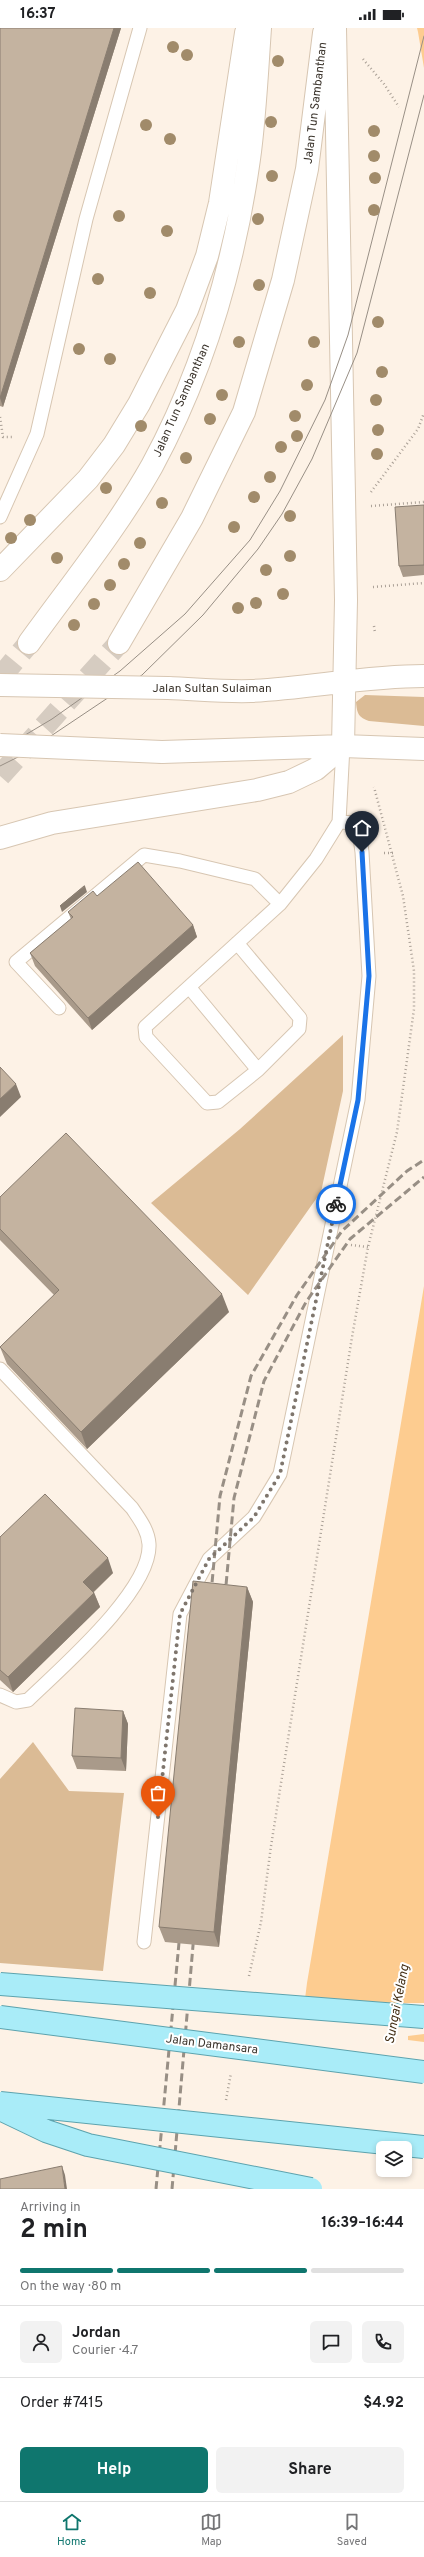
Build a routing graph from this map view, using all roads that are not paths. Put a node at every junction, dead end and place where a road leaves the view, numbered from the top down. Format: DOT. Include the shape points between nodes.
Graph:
graph roads {
  1 [pos="140,28"];
  2 [pos="247,28"];
  3 [pos="260,28"];
  4 [pos="324,28"];
  5 [pos="335,28"];
  6 [pos="0,517"];
  7 [pos="0,570"];
  8 [pos="29,643"];
  9 [pos="119,643"];
  10 [pos="424,676"];
  11 [pos="345,683"];
  12 [pos="0,685"];
  13 [pos="0,745"];
  14 [pos="343,746"];
  15 [pos="424,749"];
  16 [pos="339,822"];
  17 [pos="0,838"];
  18 [pos="280,904"];
  19 [pos="237,943"];
  20 [pos="189,987"];
  21 [pos="59,1008"];
  22 [pos="258,1070"];
  23 [pos="0,1369"];
  24 [pos="0,1695"];
  25 [pos="144,1942"];
  26 [pos="0,1984"];
  27 [pos="0,2016"];
  28 [pos="424,2017"];
  29 [pos="424,2072"];
  30 [pos="0,2103"];
  31 [pos="0,2108"];
  32 [pos="424,2147"];
  33 [pos="311,2189"];
  1 -- 6 [label="lane" via="86,219 37,434"];
  2 -- 7 [label="main road" via="220,203 207,256 187,310 154,376 114,445 88,479"];
  3 -- 8 [label="main road, Jalan Tun Sambanthan" via="249,159 232,252 210,334 196,373 151,466 121,514"];
  4 -- 9 [label="main road, Jalan Tun Sambanthan" via="307,169 283,280 244,412 192,518"];
  5 -- 11 [label="main road" via="346,592"];
  10 -- 11 [label="main road, Jalan Sultan Sulaiman" via="391,676"];
  11 -- 12 [label="main road, Jalan Sultan Sulaiman, bridge" via="250,691"];
  11 -- 14 [label="main road"];
  13 -- 14 [label="main road, bridge" via="162,752"];
  14 -- 15 [label="main road"];
  14 -- 16 [label="lane"];
  14 -- 17 [label="main road" via="316,770 289,782 257,790 52,823"];
  16 -- 18 [label="lane" via="316,859"];
  16 -- 25 [label="lane" via="358,823 362,852 369,976 358,1100 280,1474 254,1517 209,1559 180,1614"];
  18 -- 19 [label="lane"];
  18 -- 21 [label="lane" via="255,879 144,855 16,962"];
  19 -- 20 [label="lane"];
  19 -- 22 [label="lane" via="300,1018 299,1029"];
  20 -- 22 [label="lane"];
  20 -- 22 [label="lane" via="145,1027 146,1037 207,1103 218,1102"];
  23 -- 24 [label="lane" via="132,1508 147,1530 149,1545 143,1568 127,1599 109,1620 28,1700 16,1702"];
  26 -- 28 [label="main road, bridge"];
  27 -- 29 [label="main road, Jalan Damansara, bridge"];
  30 -- 32 [label="main road, bridge"];
  31 -- 33 [label="main road, bridge" via="46,2131 88,2145"];
}
